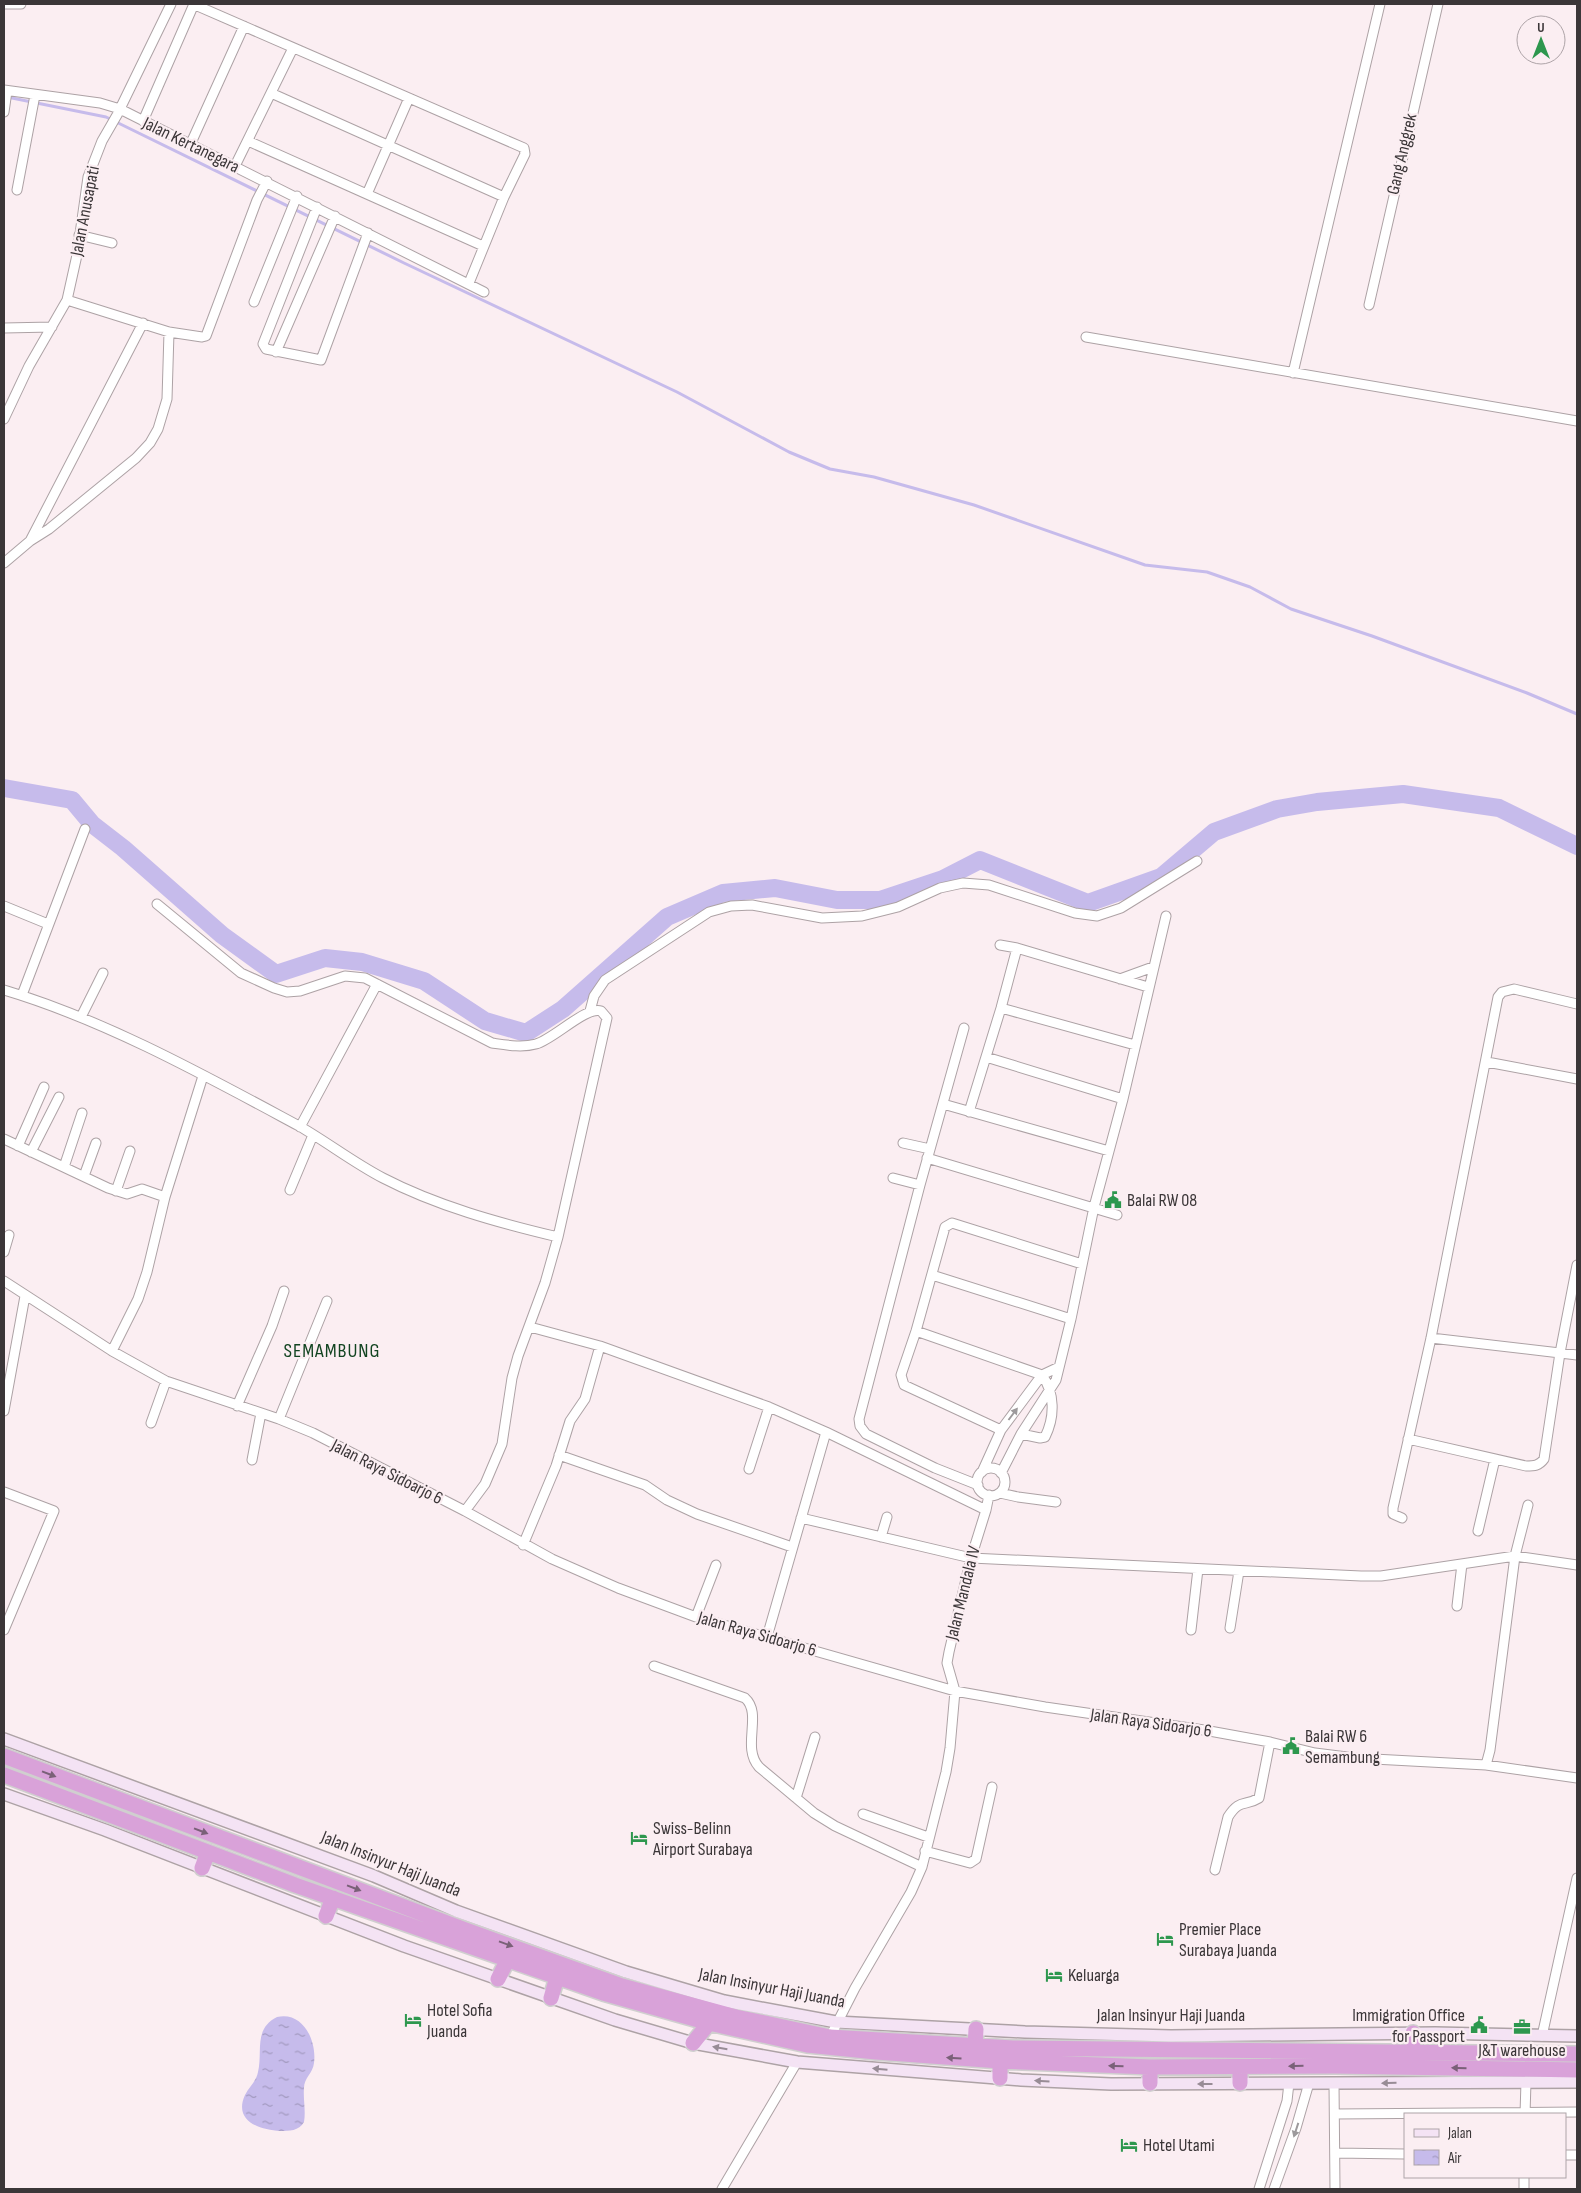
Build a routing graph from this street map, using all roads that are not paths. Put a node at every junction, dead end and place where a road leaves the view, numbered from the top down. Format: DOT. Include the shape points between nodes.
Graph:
graph roads {
  1 [pos="4,4"];
  2 [pos="21,4"];
  3 [pos="172,4"];
  4 [pos="194,4"];
  5 [pos="1380,4"];
  6 [pos="1438,4"];
  7 [pos="244,26"];
  8 [pos="293,48"];
  9 [pos="271,93"];
  10 [pos="6,94"];
  11 [pos="34,98"];
  12 [pos="409,98"];
  13 [pos="4,112"];
  14 [pos="119,112"];
  15 [pos="143,121"];
  16 [pos="248,140"];
  17 [pos="191,143"];
  18 [pos="388,147"];
  19 [pos="235,166"];
  20 [pos="266,182"];
  21 [pos="17,190"];
  22 [pos="367,194"];
  23 [pos="504,197"];
  24 [pos="295,199"];
  25 [pos="315,211"];
  26 [pos="334,218"];
  27 [pos="79,235"];
  28 [pos="367,236"];
  29 [pos="112,243"];
  30 [pos="483,246"];
  31 [pos="469,283"];
  32 [pos="484,292"];
  33 [pos="67,300"];
  34 [pos="254,302"];
  35 [pos="1369,305"];
  36 [pos="143,322"];
  37 [pos="52,327"];
  38 [pos="4,328"];
  39 [pos="169,332"];
  40 [pos="1086,337"];
  41 [pos="276,352"];
  42 [pos="1293,373"];
  43 [pos="4,419"];
  44 [pos="1577,421"];
  45 [pos="30,540"];
  46 [pos="4,563"];
  47 [pos="85,829"];
  48 [pos="1196,861"];
  49 [pos="157,904"];
  50 [pos="4,906"];
  51 [pos="1166,916"];
  52 [pos="48,924"];
  53 [pos="1000,945"];
  54 [pos="1017,948"];
  55 [pos="1153,967"];
  56 [pos="103,973"];
  57 [pos="1120,979"];
  58 [pos="377,984"];
  59 [pos="1148,987"];
  60 [pos="4,990"];
  61 [pos="22,995"];
  62 [pos="1577,1004"];
  63 [pos="1001,1008"];
  64 [pos="590,1011"];
  65 [pos="81,1017"];
  66 [pos="964,1028"];
  67 [pos="1135,1045"];
  68 [pos="986,1057"];
  69 [pos="1487,1062"];
  70 [pos="203,1076"];
  71 [pos="1577,1079"];
  72 [pos="44,1087"];
  73 [pos="59,1097"];
  74 [pos="1122,1099"];
  75 [pos="943,1104"];
  76 [pos="969,1112"];
  77 [pos="82,1113"];
  78 [pos="300,1127"];
  79 [pos="313,1135"];
  80 [pos="4,1139"];
  81 [pos="96,1143"];
  82 [pos="903,1143"];
  83 [pos="18,1146"];
  84 [pos="930,1149"];
  85 [pos="130,1151"];
  86 [pos="1109,1151"];
  87 [pos="31,1152"];
  88 [pos="927,1158"];
  89 [pos="64,1167"];
  90 [pos="84,1176"];
  91 [pos="893,1178"];
  92 [pos="920,1185"];
  93 [pos="116,1190"];
  94 [pos="290,1190"];
  95 [pos="165,1197"];
  96 [pos="1094,1208"];
  97 [pos="1117,1214"];
  98 [pos="9,1235"];
  99 [pos="552,1236"];
  100 [pos="4,1252"];
  101 [pos="1082,1264"];
  102 [pos="1577,1265"];
  103 [pos="932,1275"];
  104 [pos="4,1281"];
  105 [pos="284,1291"];
  106 [pos="25,1296"];
  107 [pos="327,1301"];
  108 [pos="1071,1319"];
  109 [pos="530,1327"];
  110 [pos="916,1331"];
  111 [pos="1431,1338"];
  112 [pos="600,1346"];
  113 [pos="112,1351"];
  114 [pos="1560,1353"];
  115 [pos="1577,1355"];
  116 [pos="1059,1366"];
  117 [pos="1042,1375"];
  118 [pos="166,1381"];
  119 [pos="1050,1387"];
  120 [pos="237,1406"];
  121 [pos="769,1407"];
  122 [pos="4,1410"];
  123 [pos="261,1413"];
  124 [pos="278,1419"];
  125 [pos="151,1423"];
  126 [pos="1000,1430"];
  127 [pos="826,1432"];
  128 [pos="1021,1434"];
  129 [pos="1408,1439"];
  130 [pos="559,1455"];
  131 [pos="1495,1459"];
  132 [pos="252,1460"];
  133 [pos="749,1469"];
  134 [pos="982,1472"];
  135 [pos="1002,1473"];
  136 [pos="978,1485"];
  137 [pos="4,1492"];
  138 [pos="1000,1493"];
  139 [pos="988,1495"];
  140 [pos="1056,1502"];
  141 [pos="1528,1505"];
  142 [pos="986,1510"];
  143 [pos="464,1511"];
  144 [pos="888,1517"];
  145 [pos="801,1518"];
  146 [pos="1402,1518"];
  147 [pos="1478,1531"];
  148 [pos="881,1537"];
  149 [pos="522,1544"];
  150 [pos="792,1547"];
  151 [pos="1515,1556"];
  152 [pos="971,1558"];
  153 [pos="1462,1564"];
  154 [pos="716,1565"];
  155 [pos="1577,1565"];
  156 [pos="1198,1569"];
  157 [pos="1239,1571"];
  158 [pos="1457,1606"];
  159 [pos="696,1617"];
  160 [pos="1230,1628"];
  161 [pos="4,1630"];
  162 [pos="1191,1630"];
  163 [pos="767,1637"];
  164 [pos="654,1666"];
  165 [pos="955,1691"];
  166 [pos="815,1737"];
  167 [pos="4,1739"];
  168 [pos="1270,1742"];
  169 [pos="4,1756"];
  170 [pos="1486,1765"];
  171 [pos="4,1775"];
  172 [pos="1577,1778"];
  173 [pos="992,1787"];
  174 [pos="4,1794"];
  175 [pos="796,1798"];
  176 [pos="863,1814"];
  177 [pos="928,1837"];
  178 [pos="925,1851"];
  179 [pos="208,1852"];
  180 [pos="922,1867"];
  181 [pos="202,1868"];
  182 [pos="1215,1870"];
  183 [pos="1577,1878"];
  184 [pos="333,1898"];
  185 [pos="326,1916"];
  186 [pos="507,1961"];
  187 [pos="557,1978"];
  188 [pos="498,1979"];
  189 [pos="624,1979"];
  190 [pos="551,1998"];
  191 [pos="836,2022"];
  192 [pos="709,2023"];
  193 [pos="976,2029"];
  194 [pos="1413,2033"];
  195 [pos="1542,2036"];
  196 [pos="1577,2036"];
  197 [pos="830,2037"];
  198 [pos="693,2043"];
  199 [pos="877,2047"];
  200 [pos="975,2047"];
  201 [pos="1412,2053"];
  202 [pos="1577,2054"];
  203 [pos="1335,2059"];
  204 [pos="1000,2061"];
  205 [pos="797,2062"];
  206 [pos="1240,2066"];
  207 [pos="1150,2067"];
  208 [pos="1577,2070"];
  209 [pos="1482,2075"];
  210 [pos="1527,2075"];
  211 [pos="1000,2078"];
  212 [pos="1577,2082"];
  213 [pos="1150,2083"];
  214 [pos="1289,2083"];
  215 [pos="1310,2083"];
  216 [pos="1240,2084"];
  217 [pos="1334,2084"];
  218 [pos="1577,2112"];
  219 [pos="1525,2113"];
  220 [pos="1335,2114"];
  221 [pos="1404,2114"];
  222 [pos="1335,2153"];
  223 [pos="1404,2154"];
  224 [pos="722,2189"];
  225 [pos="1259,2189"];
  226 [pos="1274,2189"];
  227 [pos="1335,2189"];
  1 -- 2 [label="street"];
  3 -- 14 [label="street, Jalan Anusapati"];
  4 -- 7 [label="street"];
  4 -- 15 [label="street"];
  5 -- 42 [label="street"];
  6 -- 35 [label="street, Gang Anggrek"];
  7 -- 8 [label="street"];
  7 -- 17 [label="street"];
  8 -- 9 [label="street"];
  8 -- 12 [label="street"];
  9 -- 16 [label="street"];
  9 -- 18 [label="street"];
  10 -- 11 [label="street, Jalan Kertanegara"];
  10 -- 13 [label="street"];
  11 -- 14 [label="street, Jalan Kertanegara" via="100,103"];
  11 -- 21 [label="street"];
  12 -- 18 [label="street"];
  12 -- 23 [label="street" via="524,148 525,154"];
  14 -- 15 [label="street, Jalan Kertanegara"];
  14 -- 27 [label="street, Jalan Anusapati" via="106,133 88,177"];
  15 -- 17 [label="street, Jalan Kertanegara"];
  16 -- 19 [label="street"];
  16 -- 22 [label="street"];
  17 -- 19 [label="street, Jalan Kertanegara"];
  18 -- 22 [label="street"];
  18 -- 23 [label="street"];
  19 -- 20 [label="street, Jalan Kertanegara"];
  20 -- 24 [label="street, Jalan Kertanegara"];
  20 -- 39 [label="street" via="208,333 202,337"];
  22 -- 30 [label="street"];
  23 -- 30 [label="street"];
  24 -- 25 [label="street, Jalan Kertanegara"];
  24 -- 34 [label="street"];
  25 -- 26 [label="street, Jalan Kertanegara"];
  25 -- 41 [label="street" via="263,344 266,349"];
  26 -- 28 [label="street, Jalan Kertanegara"];
  26 -- 41 [label="street"];
  27 -- 29 [label="street"];
  27 -- 33 [label="street, Jalan Anusapati"];
  28 -- 31 [label="street, Jalan Kertanegara"];
  28 -- 41 [label="street" via="321,360"];
  30 -- 31 [label="street"];
  31 -- 32 [label="street, Jalan Kertanegara"];
  33 -- 36 [label="street"];
  33 -- 37 [label="street, Jalan Anusapati"];
  36 -- 39 [label="street"];
  36 -- 45 [label="street"];
  37 -- 38 [label="street"];
  37 -- 43 [label="street, Jalan Anusapati"];
  39 -- 45 [label="street" via="167,399 150,443 49,529"];
  40 -- 42 [label="street"];
  42 -- 44 [label="street"];
  45 -- 46 [label="street"];
  47 -- 52 [label="street"];
  48 -- 64 [label="street" via="1121,908 1097,916 1075,913 988,885 963,883 940,888 898,907 862,916 822,918 752,905 731,906 709,912 605,980 594,996"];
  49 -- 58 [label="street" via="241,973 274,988 300,991 345,976 365,978"];
  50 -- 52 [label="street"];
  51 -- 55 [label="street"];
  52 -- 61 [label="street"];
  53 -- 54 [label="street"];
  54 -- 57 [label="street"];
  54 -- 63 [label="street"];
  55 -- 57 [label="street"];
  55 -- 59 [label="street"];
  56 -- 65 [label="street"];
  57 -- 59 [label="street"];
  58 -- 64 [label="street" via="492,1043 514,1046 548,1040"];
  58 -- 78 [label="street"];
  59 -- 67 [label="street"];
  60 -- 61 [label="street"];
  61 -- 65 [label="street"];
  62 -- 69 [label="street" via="1514,990 1502,992 1498,997"];
  63 -- 67 [label="street"];
  63 -- 68 [label="street"];
  64 -- 99 [label="street" via="603,1012 608,1022"];
  65 -- 70 [label="street"];
  66 -- 75 [label="street"];
  67 -- 74 [label="street"];
  68 -- 74 [label="street"];
  68 -- 76 [label="street"];
  69 -- 71 [label="street"];
  69 -- 111 [label="street"];
  70 -- 78 [label="street"];
  70 -- 95 [label="street"];
  72 -- 83 [label="street"];
  73 -- 87 [label="street"];
  74 -- 86 [label="street"];
  75 -- 76 [label="street"];
  75 -- 84 [label="street"];
  76 -- 86 [label="street"];
  77 -- 89 [label="street"];
  78 -- 79 [label="street"];
  79 -- 94 [label="street"];
  79 -- 99 [label="street" via="382,1178 422,1196"];
  80 -- 83 [label="street"];
  81 -- 90 [label="street"];
  82 -- 84 [label="street"];
  83 -- 87 [label="street"];
  84 -- 88 [label="street"];
  85 -- 93 [label="street"];
  86 -- 96 [label="street"];
  87 -- 89 [label="street"];
  88 -- 92 [label="street"];
  88 -- 96 [label="street"];
  89 -- 90 [label="street"];
  90 -- 93 [label="street"];
  91 -- 92 [label="street"];
  92 -- 136 [label="street" via="860,1426 866,1434"];
  93 -- 95 [label="street" via="127,1194 142,1189"];
  95 -- 113 [label="street" via="138,1299"];
  96 -- 97 [label="street"];
  96 -- 101 [label="street"];
  98 -- 100 [label="street"];
  99 -- 109 [label="street"];
  101 -- 103 [label="street" via="952,1223 945,1227"];
  101 -- 108 [label="street"];
  102 -- 114 [label="street"];
  103 -- 108 [label="street"];
  103 -- 110 [label="street"];
  104 -- 106 [label="street, Jalan Raya Sidoarjo 6"];
  105 -- 120 [label="street"];
  106 -- 113 [label="street, Jalan Raya Sidoarjo 6"];
  106 -- 122 [label="street"];
  107 -- 124 [label="street"];
  108 -- 116 [label="street"];
  109 -- 112 [label="street"];
  109 -- 143 [label="street" via="512,1378 502,1444 485,1484"];
  110 -- 117 [label="street"];
  110 -- 126 [label="street" via="901,1375 904,1385"];
  111 -- 114 [label="street"];
  111 -- 129 [label="street"];
  112 -- 121 [label="street"];
  112 -- 130 [label="street" via="585,1399 570,1421"];
  113 -- 118 [label="street, Jalan Raya Sidoarjo 6"];
  114 -- 115 [label="street"];
  114 -- 131 [label="street" via="1544,1459 1534,1466"];
  116 -- 117 [label="street"];
  116 -- 119 [label="street" via="1056,1380"];
  117 -- 119 [label="street"];
  126 -- 117 [label="street, one-way"];
  118 -- 120 [label="street, Jalan Raya Sidoarjo 6"];
  118 -- 125 [label="street"];
  119 -- 128 [label="street"];
  119 -- 128 [label="street" via="1053,1406 1045,1437"];
  120 -- 123 [label="street, Jalan Raya Sidoarjo 6"];
  121 -- 127 [label="street"];
  121 -- 133 [label="street"];
  123 -- 124 [label="street, Jalan Raya Sidoarjo 6"];
  123 -- 132 [label="street"];
  124 -- 143 [label="street, Jalan Raya Sidoarjo 6"];
  126 -- 134 [label="street"];
  127 -- 142 [label="street"];
  127 -- 145 [label="street"];
  128 -- 135 [label="street"];
  129 -- 131 [label="street"];
  129 -- 146 [label="street" via="1393,1508 1393,1514"];
  130 -- 149 [label="street"];
  130 -- 150 [label="street" via="645,1485 697,1514"];
  131 -- 147 [label="street"];
  134 -- 135 [label="street" via="992,1468"];
  134 -- 136 [label="street"];
  135 -- 138 [label="street" via="1005,1483"];
  136 -- 139 [label="street"];
  137 -- 161 [label="street" via="54,1511"];
  138 -- 139 [label="street"];
  138 -- 140 [label="street"];
  139 -- 142 [label="street, Jalan Mandala IV"];
  141 -- 151 [label="street"];
  142 -- 152 [label="street, Jalan Mandala IV"];
  143 -- 149 [label="street, Jalan Raya Sidoarjo 6"];
  144 -- 148 [label="street"];
  145 -- 148 [label="street"];
  145 -- 150 [label="street"];
  148 -- 152 [label="street"];
  149 -- 159 [label="street, Jalan Raya Sidoarjo 6" via="618,1588"];
  150 -- 163 [label="street"];
  151 -- 153 [label="street"];
  151 -- 155 [label="street"];
  151 -- 170 [label="street"];
  152 -- 156 [label="street"];
  152 -- 165 [label="street, Jalan Mandala IV" via="947,1663"];
  153 -- 157 [label="street" via="1381,1576"];
  153 -- 158 [label="street"];
  154 -- 159 [label="street"];
  156 -- 157 [label="street"];
  156 -- 162 [label="street"];
  157 -- 160 [label="street"];
  159 -- 163 [label="street, Jalan Raya Sidoarjo 6"];
  163 -- 165 [label="street, Jalan Raya Sidoarjo 6"];
  164 -- 175 [label="street" via="748,1701 752,1713 753,1760"];
  165 -- 168 [label="street, Jalan Raya Sidoarjo 6"];
  165 -- 177 [label="street, Jalan Mandala IV" via="946,1772"];
  166 -- 175 [label="street"];
  167 -- 189 [label="street, Jalan Insinyur Haji Juanda" via="374,1876"];
  168 -- 170 [label="street, Jalan Raya Sidoarjo 6" via="1355,1758"];
  168 -- 182 [label="street" via="1259,1798 1240,1803 1232,1810"];
  169 -- 189 [label="highway, Jalan Insinyur Haji Juanda, one-way" via="444,1922"];
  170 -- 172 [label="street, Jalan Raya Sidoarjo 6"];
  171 -- 179 [label="highway, Jalan Insinyur Haji Juanda"];
  173 -- 178 [label="street" via="974,1862"];
  174 -- 181 [label="street, Jalan Insinyur Haji Juanda"];
  175 -- 180 [label="street" via="834,1826"];
  176 -- 177 [label="street"];
  177 -- 178 [label="street, Jalan Mandala IV"];
  178 -- 180 [label="street, Jalan Mandala IV"];
  179 -- 181 [label="highway"];
  179 -- 184 [label="highway, Jalan Insinyur Haji Juanda"];
  180 -- 191 [label="street, Jalan Mandala IV" via="899,1915"];
  181 -- 185 [label="street, Jalan Insinyur Haji Juanda"];
  183 -- 195 [label="street"];
  184 -- 185 [label="highway"];
  184 -- 186 [label="highway, Jalan Insinyur Haji Juanda"];
  185 -- 188 [label="street, Jalan Insinyur Haji Juanda"];
  186 -- 187 [label="highway, Jalan Insinyur Haji Juanda"];
  186 -- 188 [label="highway"];
  187 -- 190 [label="highway"];
  187 -- 192 [label="highway, Jalan Insinyur Haji Juanda"];
  188 -- 190 [label="street, Jalan Insinyur Haji Juanda"];
  189 -- 191 [label="street, Jalan Insinyur Haji Juanda"];
  189 -- 197 [label="highway, Jalan Insinyur Haji Juanda" via="736,2017"];
  190 -- 198 [label="street, Jalan Insinyur Haji Juanda"];
  191 -- 193 [label="street, Jalan Insinyur Haji Juanda"];
  191 -- 197 [label="street, Jalan Mandala IV"];
  192 -- 198 [label="highway"];
  192 -- 199 [label="highway, Jalan Insinyur Haji Juanda" via="807,2045"];
  193 -- 194 [label="street, Jalan Insinyur Haji Juanda" via="1171,2036"];
  193 -- 200 [label="highway"];
  194 -- 195 [label="street, Jalan Insinyur Haji Juanda"];
  194 -- 201 [label="highway"];
  195 -- 196 [label="street, Jalan Insinyur Haji Juanda"];
  197 -- 199 [label="highway, Jalan Insinyur Haji Juanda"];
  205 -- 198 [label="street, Jalan Insinyur Haji Juanda, one-way"];
  199 -- 200 [label="highway, Jalan Insinyur Haji Juanda"];
  204 -- 199 [label="highway, Jalan Insinyur Haji Juanda, one-way"];
  200 -- 203 [label="highway, Jalan Insinyur Haji Juanda"];
  201 -- 202 [label="highway, Jalan Insinyur Haji Juanda"];
  201 -- 203 [label="highway, Jalan Insinyur Haji Juanda"];
  203 -- 206 [label="highway, Jalan Insinyur Haji Juanda, one-way"];
  209 -- 203 [label="highway, Jalan Insinyur Haji Juanda, one-way"];
  207 -- 204 [label="highway, Jalan Insinyur Haji Juanda, one-way"];
  204 -- 211 [label="highway"];
  211 -- 205 [label="street, Jalan Insinyur Haji Juanda, one-way"];
  205 -- 224 [label="street"];
  206 -- 207 [label="highway, Jalan Insinyur Haji Juanda"];
  206 -- 216 [label="highway"];
  207 -- 213 [label="highway"];
  208 -- 210 [label="highway, Jalan Insinyur Haji Juanda"];
  209 -- 210 [label="highway, Jalan Insinyur Haji Juanda"];
  209 -- 217 [label="street, Jalan Insinyur Haji Juanda, one-way"];
  210 -- 212 [label="street, Jalan Insinyur Haji Juanda"];
  210 -- 219 [label="street"];
  213 -- 211 [label="street, Jalan Insinyur Haji Juanda, one-way"];
  216 -- 213 [label="street, Jalan Insinyur Haji Juanda, one-way"];
  214 -- 215 [label="street, Jalan Insinyur Haji Juanda"];
  214 -- 216 [label="street, Jalan Insinyur Haji Juanda"];
  214 -- 225 [label="street" via="1287,2101"];
  215 -- 217 [label="street, Jalan Insinyur Haji Juanda"];
  215 -- 226 [label="street, one-way"];
  217 -- 220 [label="street"];
  218 -- 219 [label="street"];
  220 -- 221 [label="street"];
  220 -- 222 [label="street"];
  222 -- 223 [label="street"];
  222 -- 227 [label="street"];
}
